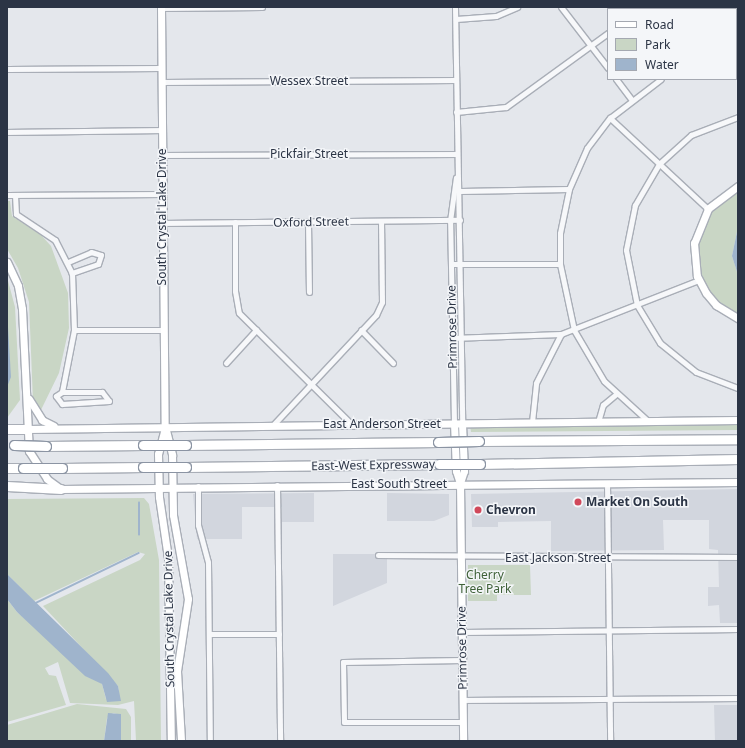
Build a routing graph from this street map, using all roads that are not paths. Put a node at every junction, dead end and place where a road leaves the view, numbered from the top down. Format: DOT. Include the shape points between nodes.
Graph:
graph roads {
  1 [pos="160,7"];
  2 [pos="262,7"];
  3 [pos="455,7"];
  4 [pos="517,7"];
  5 [pos="561,7"];
  6 [pos="456,19"];
  7 [pos="607,34"];
  8 [pos="591,45"];
  9 [pos="607,67"];
  10 [pos="161,68"];
  11 [pos="7,69"];
  12 [pos="456,80"];
  13 [pos="617,80"];
  14 [pos="660,80"];
  15 [pos="161,82"];
  16 [pos="632,100"];
  17 [pos="456,112"];
  18 [pos="738,117"];
  19 [pos="610,118"];
  20 [pos="162,130"];
  21 [pos="7,132"];
  22 [pos="457,154"];
  23 [pos="162,155"];
  24 [pos="659,164"];
  25 [pos="457,170"];
  26 [pos="738,186"];
  27 [pos="569,189"];
  28 [pos="460,191"];
  29 [pos="162,194"];
  30 [pos="7,195"];
  31 [pos="15,195"];
  32 [pos="708,209"];
  33 [pos="460,220"];
  34 [pos="381,221"];
  35 [pos="450,221"];
  36 [pos="235,222"];
  37 [pos="308,222"];
  38 [pos="163,223"];
  39 [pos="7,262"];
  40 [pos="68,262"];
  41 [pos="451,264"];
  42 [pos="461,264"];
  43 [pos="560,264"];
  44 [pos="72,273"];
  45 [pos="699,280"];
  46 [pos="309,292"];
  47 [pos="637,305"];
  48 [pos="738,318"];
  49 [pos="74,330"];
  50 [pos="163,330"];
  51 [pos="256,330"];
  52 [pos="361,330"];
  53 [pos="574,330"];
  54 [pos="561,334"];
  55 [pos="452,338"];
  56 [pos="461,338"];
  57 [pos="226,363"];
  58 [pos="393,363"];
  59 [pos="310,383"];
  60 [pos="738,388"];
  61 [pos="62,392"];
  62 [pos="27,393"];
  63 [pos="616,394"];
  64 [pos="738,420"];
  65 [pos="648,421"];
  66 [pos="532,422"];
  67 [pos="598,422"];
  68 [pos="454,423"];
  69 [pos="462,423"];
  70 [pos="351,424"];
  71 [pos="273,425"];
  72 [pos="165,426"];
  73 [pos="60,427"];
  74 [pos="7,429"];
  75 [pos="27,429"];
  76 [pos="736,439"];
  77 [pos="11,446"];
  78 [pos="736,459"];
  79 [pos="7,468"];
  80 [pos="607,482"];
  81 [pos="738,482"];
  82 [pos="460,484"];
  83 [pos="277,485"];
  84 [pos="7,486"];
  85 [pos="172,486"];
  86 [pos="198,486"];
  87 [pos="159,488"];
  88 [pos="61,489"];
  89 [pos="378,555"];
  90 [pos="461,556"];
  91 [pos="738,557"];
  92 [pos="608,558"];
  93 [pos="738,630"];
  94 [pos="609,631"];
  95 [pos="462,632"];
  96 [pos="209,634"];
  97 [pos="279,634"];
  98 [pos="462,660"];
  99 [pos="738,698"];
  100 [pos="610,699"];
  101 [pos="463,700"];
  102 [pos="463,722"];
  103 [pos="171,741"];
  104 [pos="180,741"];
  105 [pos="210,741"];
  106 [pos="280,741"];
  107 [pos="463,741"];
  108 [pos="610,741"];
  1 -- 2 [label="street"];
  1 -- 10 [label="main road, South Crystal Lake Drive"];
  3 -- 6 [label="street, Primrose Drive"];
  4 -- 6 [label="street" via="496,16"];
  5 -- 8 [label="street"];
  6 -- 12 [label="street, Primrose Drive"];
  7 -- 8 [label="street"];
  8 -- 9 [label="street"];
  8 -- 17 [label="street" via="506,107"];
  10 -- 11 [label="street"];
  10 -- 15 [label="main road, South Crystal Lake Drive"];
  12 -- 15 [label="street, Wessex Street"];
  12 -- 17 [label="street, Primrose Drive"];
  13 -- 16 [label="street"];
  14 -- 16 [label="street"];
  15 -- 20 [label="main road, South Crystal Lake Drive"];
  16 -- 19 [label="street"];
  17 -- 22 [label="street, Primrose Drive"];
  18 -- 24 [label="street" via="691,135"];
  19 -- 24 [label="street"];
  19 -- 27 [label="street" via="587,148"];
  20 -- 21 [label="street"];
  20 -- 23 [label="main road, South Crystal Lake Drive"];
  22 -- 23 [label="street, Pickfair Street"];
  22 -- 25 [label="street, Primrose Drive"];
  23 -- 29 [label="main road, South Crystal Lake Drive"];
  24 -- 32 [label="street"];
  24 -- 47 [label="street" via="635,205 627,240 627,268"];
  25 -- 28 [label="street, Primrose Drive"];
  25 -- 35 [label="street, Primrose Drive"];
  26 -- 32 [label="main road"];
  27 -- 28 [label="street"];
  27 -- 43 [label="street" via="560,233"];
  28 -- 33 [label="street, Primrose Drive"];
  29 -- 31 [label="street"];
  29 -- 38 [label="main road, South Crystal Lake Drive"];
  30 -- 31 [label="street"];
  31 -- 40 [label="street" via="16,214 55,240"];
  32 -- 45 [label="main road" via="694,243"];
  33 -- 35 [label="street, Oxford Street"];
  33 -- 42 [label="street, Primrose Drive"];
  34 -- 35 [label="street, Oxford Street"];
  34 -- 37 [label="street, Oxford Street"];
  34 -- 52 [label="street" via="382,302 376,315"];
  35 -- 41 [label="street, Primrose Drive"];
  36 -- 37 [label="street, Oxford Street"];
  36 -- 38 [label="street, Oxford Street"];
  36 -- 51 [label="street" via="236,302 239,313"];
  37 -- 46 [label="street"];
  38 -- 50 [label="main road, South Crystal Lake Drive"];
  39 -- 62 [label="main road" via="21,301"];
  40 -- 44 [label="street"];
  40 -- 44 [label="street" via="91,252 101,255 98,264"];
  41 -- 42 [label="street"];
  41 -- 55 [label="street, Primrose Drive"];
  42 -- 43 [label="street"];
  42 -- 56 [label="street, Primrose Drive"];
  43 -- 53 [label="street"];
  44 -- 49 [label="street"];
  45 -- 47 [label="street"];
  45 -- 48 [label="main road" via="716,305"];
  47 -- 53 [label="street"];
  47 -- 60 [label="street" via="660,344 682,363"];
  49 -- 50 [label="street"];
  49 -- 61 [label="street"];
  50 -- 72 [label="main road, South Crystal Lake Drive"];
  51 -- 57 [label="street"];
  51 -- 59 [label="street"];
  52 -- 58 [label="street"];
  52 -- 59 [label="street"];
  53 -- 54 [label="street"];
  53 -- 63 [label="street" via="594,366"];
  54 -- 56 [label="street"];
  54 -- 66 [label="street" via="536,383"];
  55 -- 56 [label="street"];
  55 -- 68 [label="street, Primrose Drive"];
  56 -- 69 [label="street, Primrose Drive"];
  59 -- 70 [label="street"];
  59 -- 71 [label="street"];
  61 -- 61 [label="street" via="56,396 62,404 109,401 109,396 102,392"];
  62 -- 73 [label="main road" via="42,420"];
  62 -- 75 [label="main road"];
  63 -- 65 [label="street"];
  63 -- 67 [label="street" via="603,405"];
  64 -- 65 [label="main road, East Anderson Street"];
  65 -- 67 [label="main road, East Anderson Street"];
  66 -- 67 [label="main road, East Anderson Street"];
  66 -- 69 [label="main road, East Anderson Street"];
  68 -- 69 [label="main road, East Anderson Street"];
  68 -- 70 [label="main road, East Anderson Street"];
  68 -- 82 [label="main road, Primrose Drive" via="456,471"];
  69 -- 82 [label="main road, Primrose Drive" via="464,471"];
  70 -- 71 [label="main road, East Anderson Street"];
  71 -- 72 [label="main road, East Anderson Street"];
  72 -- 73 [label="main road, East Anderson Street"];
  72 -- 85 [label="main road, South Crystal Lake Drive" via="172,454"];
  72 -- 87 [label="main road, South Crystal Lake Drive" via="158,454"];
  73 -- 75 [label="main road, East Anderson Street"];
  74 -- 75 [label="highway"];
  75 -- 88 [label="main road" via="32,458 52,484"];
  76 -- 77 [label="highway, East-West Expressway, bridge"];
  78 -- 79 [label="highway, East-West Expressway, bridge"];
  80 -- 81 [label="main road, East South Street"];
  80 -- 82 [label="main road, East South Street"];
  80 -- 92 [label="street"];
  82 -- 83 [label="main road, East South Street"];
  82 -- 90 [label="main road, Primrose Drive"];
  83 -- 86 [label="main road, East South Street"];
  83 -- 97 [label="street"];
  84 -- 88 [label="highway"];
  85 -- 86 [label="main road, East South Street"];
  85 -- 87 [label="main road, East South Street"];
  85 -- 104 [label="main road, South Crystal Lake Drive" via="173,515 188,599 177,671"];
  86 -- 96 [label="street" via="198,525 208,562"];
  87 -- 88 [label="main road, East South Street"];
  87 -- 103 [label="main road, South Crystal Lake Drive" via="168,558"];
  89 -- 90 [label="street, East Jackson Street"];
  90 -- 92 [label="street, East Jackson Street"];
  90 -- 95 [label="main road, Primrose Drive"];
  91 -- 92 [label="street, East Jackson Street"];
  92 -- 94 [label="street"];
  93 -- 94 [label="street"];
  94 -- 95 [label="street"];
  94 -- 100 [label="street"];
  95 -- 98 [label="main road, Primrose Drive"];
  96 -- 97 [label="street"];
  96 -- 105 [label="street"];
  97 -- 106 [label="street"];
  98 -- 101 [label="main road, Primrose Drive"];
  98 -- 102 [label="street" via="343,662 344,722"];
  99 -- 100 [label="street"];
  100 -- 101 [label="street"];
  100 -- 108 [label="street"];
  101 -- 102 [label="main road, Primrose Drive"];
  102 -- 107 [label="main road, Primrose Drive"];
}
